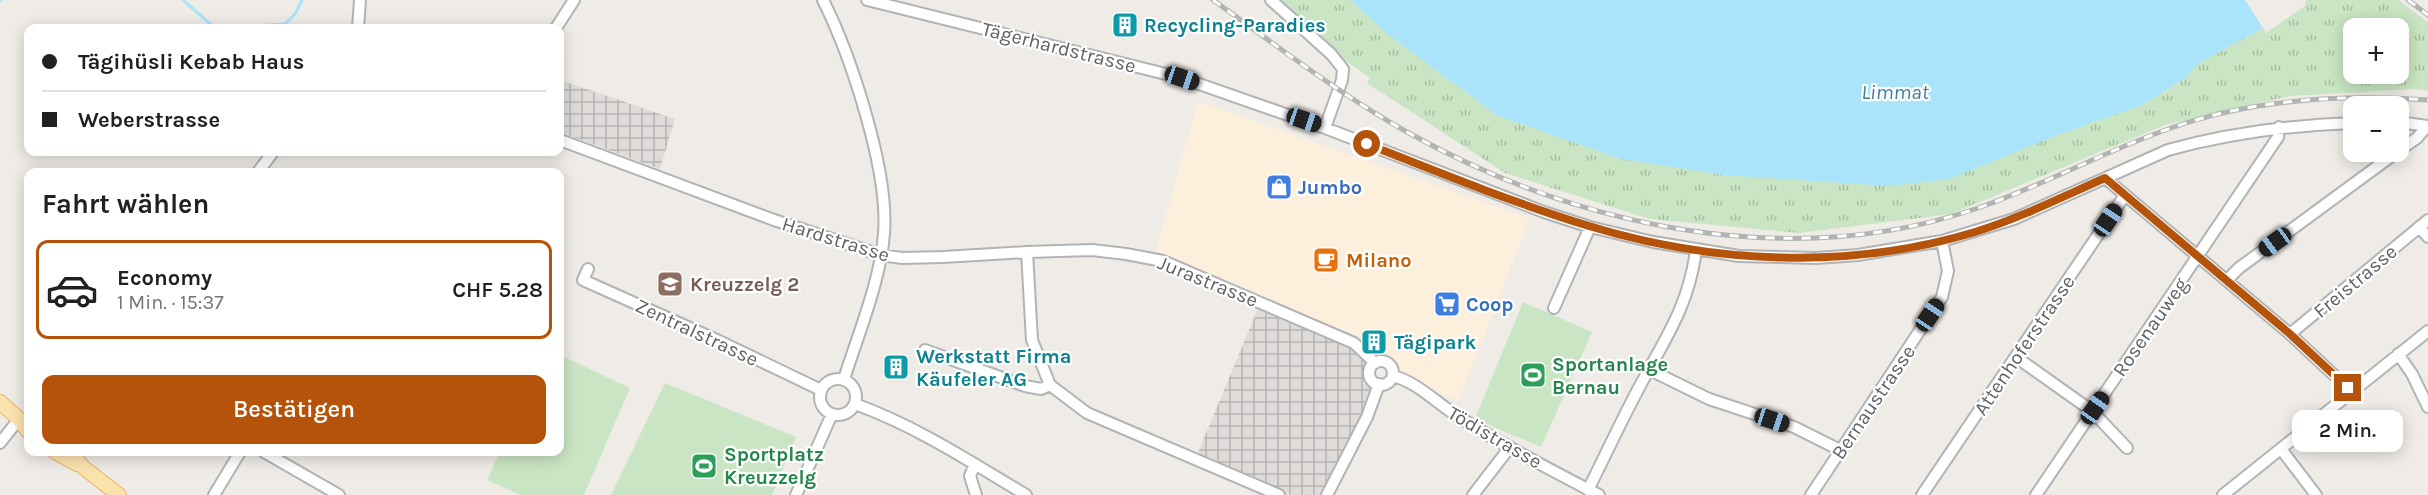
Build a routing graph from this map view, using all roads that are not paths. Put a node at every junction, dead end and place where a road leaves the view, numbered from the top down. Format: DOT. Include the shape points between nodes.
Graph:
graph roads {
  1 [pos="360,0"];
  2 [pos="574,0"];
  3 [pos="824,0"];
  4 [pos="867,0"];
  5 [pos="1271,0"];
  6 [pos="358,24"];
  7 [pos="559,24"];
  8 [pos="2409,123"];
  9 [pos="2343,124"];
  10 [pos="2428,126"];
  11 [pos="2279,127"];
  12 [pos="1325,128"];
  13 [pos="564,141"];
  14 [pos="2409,143"];
  15 [pos="2383,162"];
  16 [pos="2105,178"];
  17 [pos="2125,195"];
  18 [pos="2424,224"];
  19 [pos="1590,227"];
  20 [pos="2428,237"];
  21 [pos="1942,241"];
  22 [pos="1696,250"];
  23 [pos="1027,252"];
  24 [pos="881,255"];
  25 [pos="2199,257"];
  26 [pos="588,269"];
  27 [pos="2228,280"];
  28 [pos="1554,308"];
  29 [pos="2428,331"];
  30 [pos="2290,334"];
  31 [pos="925,350"];
  32 [pos="2398,354"];
  33 [pos="2016,357"];
  34 [pos="1375,363"];
  35 [pos="1650,370"];
  36 [pos="1393,376"];
  37 [pos="844,379"];
  38 [pos="1379,384"];
  39 [pos="1050,385"];
  40 [pos="821,390"];
  41 [pos="2351,391"];
  42 [pos="0,402"];
  43 [pos="855,404"];
  44 [pos="2428,407"];
  45 [pos="2092,411"];
  46 [pos="832,414"];
  47 [pos="24,420"];
  48 [pos="0,443"];
  49 [pos="1510,447"];
  50 [pos="2127,448"];
  51 [pos="2281,449"];
  52 [pos="1840,450"];
  53 [pos="62,456"];
  54 [pos="73,456"];
  55 [pos="238,456"];
  56 [pos="271,456"];
  57 [pos="975,464"];
  58 [pos="84,468"];
  59 [pos="1594,492"];
  60 [pos="119,495"];
  61 [pos="214,495"];
  62 [pos="339,495"];
  63 [pos="795,495"];
  64 [pos="976,495"];
  65 [pos="1026,495"];
  66 [pos="1279,495"];
  67 [pos="1327,495"];
  68 [pos="1473,495"];
  69 [pos="1811,495"];
  70 [pos="1922,495"];
  71 [pos="2036,495"];
  72 [pos="2223,495"];
  73 [pos="2316,495"];
  1 -- 6 [label="street"];
  2 -- 7 [label="street"];
  3 -- 24 [label="street" via="874,148 882,194"];
  4 -- 12 [label="street, Tägerhardstrasse" via="1182,78"];
  5 -- 12 [label="street" via="1343,69"];
  8 -- 10 [label="street"];
  9 -- 11 [label="street, Tägerhardstrasse"];
  10 -- 14 [label="street"];
  11 -- 16 [label="street, Tägerhardstrasse" via="2168,150"];
  11 -- 25 [label="street, Rosenauweg" via="2278,137"];
  12 -- 19 [label="street, Tägerhardstrasse"];
  13 -- 24 [label="street, Hardstrasse" via="774,220"];
  15 -- 27 [label="street"];
  16 -- 17 [label="street"];
  16 -- 21 [label="street, Tägerhardstrasse" via="2014,219"];
  17 -- 25 [label="street"];
  17 -- 33 [label="street, Attenhoferstrasse"];
  18 -- 20 [label="street, Freistrasse"];
  18 -- 30 [label="street, Freistrasse"];
  19 -- 22 [label="street, Tägerhardstrasse"];
  19 -- 28 [label="street"];
  21 -- 22 [label="street, Tägerhardstrasse" via="1869,254 1816,258 1739,256"];
  21 -- 52 [label="street, Bernaustrasse" via="1948,271 1942,297"];
  22 -- 35 [label="street" via="1677,317"];
  23 -- 24 [label="street, Hardstrasse" via="902,258"];
  23 -- 34 [label="street, Jurastrasse" via="1092,250 1163,261 1354,343"];
  23 -- 39 [label="street" via="1032,340"];
  24 -- 37 [label="street"];
  25 -- 27 [label="street"];
  25 -- 45 [label="street, Rosenauweg"];
  26 -- 40 [label="street, Zentralstrasse" via="583,279"];
  27 -- 30 [label="street"];
  29 -- 32 [label="street"];
  30 -- 41 [label="street"];
  31 -- 39 [label="street" via="1025,386 1041,389"];
  32 -- 41 [label="street"];
  32 -- 44 [label="street"];
  33 -- 45 [label="street"];
  33 -- 70 [label="street, Attenhoferstrasse"];
  34 -- 36 [label="street" via="1389,363"];
  34 -- 38 [label="street" via="1370,373"];
  35 -- 52 [label="street" via="1709,399 1794,427"];
  35 -- 59 [label="street"];
  36 -- 38 [label="street" via="1386,384"];
  36 -- 49 [label="street, Tödistrasse"];
  37 -- 40 [label="street" via="830,380"];
  37 -- 43 [label="street" via="855,389"];
  38 -- 67 [label="street" via="1367,417"];
  39 -- 66 [label="street" via="1087,413"];
  40 -- 46 [label="street" via="823,407"];
  41 -- 51 [label="street"];
  42 -- 47 [label="main road"];
  43 -- 46 [label="street" via="848,412"];
  43 -- 57 [label="street" via="896,420"];
  45 -- 50 [label="street"];
  45 -- 71 [label="street, Rosenauweg"];
  46 -- 63 [label="street"];
  47 -- 48 [label="street"];
  49 -- 59 [label="street, Tödistrasse"];
  49 -- 68 [label="street"];
  51 -- 72 [label="street"];
  51 -- 73 [label="street"];
  52 -- 69 [label="street, Bernaustrasse"];
  53 -- 58 [label="main road"];
  54 -- 58 [label="main road"];
  55 -- 61 [label="street"];
  56 -- 62 [label="street"];
  57 -- 64 [label="street" via="970,476"];
  57 -- 65 [label="street"];
  58 -- 60 [label="main road"];
}
